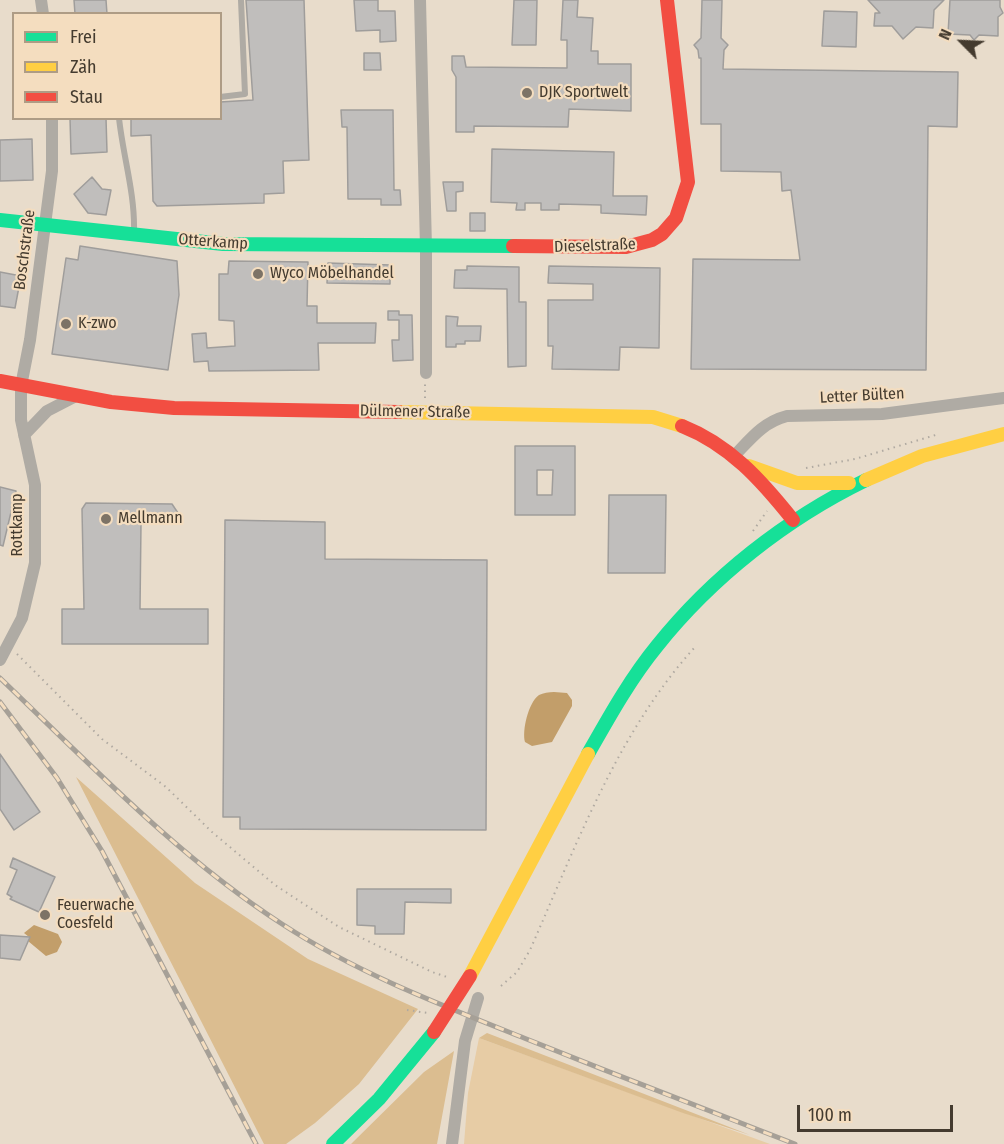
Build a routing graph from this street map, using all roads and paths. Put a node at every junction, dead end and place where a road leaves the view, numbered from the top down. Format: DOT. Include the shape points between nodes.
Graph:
graph roads {
  1 [pos="241,0"];
  2 [pos="420,0"];
  3 [pos="667,0"];
  4 [pos="222,98"];
  5 [pos="52,120"];
  6 [pos="119,120"];
  7 [pos="0,220"];
  8 [pos="45,225"];
  9 [pos="134,234"];
  10 [pos="426,248"];
  11 [pos="426,373"];
  12 [pos="0,381"];
  13 [pos="21,386"];
  14 [pos="76,396"];
  15 [pos="1004,398"];
  16 [pos="425,413"];
  17 [pos="944,434"];
  18 [pos="1004,434"];
  19 [pos="24,435"];
  20 [pos="736,454"];
  21 [pos="749,465"];
  22 [pos="857,482"];
  23 [pos="797,484"];
  24 [pos="793,520"];
  25 [pos="696,646"];
  26 [pos="4,653"];
  27 [pos="432,972"];
  28 [pos="501,986"];
  29 [pos="478,998"];
  30 [pos="333,1144"];
  31 [pos="452,1144"];
  1 -- 4 [label="lane" via="245,94"];
  2 -- 10 [label="street"];
  3 -- 10 [label="street, Dieselstraße" via="688,182 684,203 670,229 644,244 626,247"];
  5 -- 8 [label="street, Boschstraße" via="52,171"];
  6 -- 9 [label="lane" via="134,210"];
  7 -- 8 [label="street, Otterkamp"];
  8 -- 9 [label="street, Otterkamp"];
  8 -- 13 [label="street, Boschstraße"];
  9 -- 10 [label="street, Otterkamp" via="223,244"];
  10 -- 11 [label="street"];
  11 -- 16 [label="path"];
  12 -- 13 [label="street, Dülmener Straße"];
  13 -- 14 [label="street, Dülmener Straße"];
  13 -- 19 [label="street, Rottkamp"];
  14 -- 16 [label="street, Dülmener Straße" via="174,408"];
  14 -- 19 [label="street" via="47,411"];
  15 -- 20 [label="street, Letter Bülten" via="882,414 787,416 761,427"];
  16 -- 20 [label="street, Dülmener Straße" via="642,416 691,428"];
  17 -- 23 [label="path" via="921,437 855,459 800,469"];
  18 -- 22 [label="street" via="925,453"];
  19 -- 26 [label="street, Rottkamp" via="34,485 34,563 25,607"];
  20 -- 21 [label="street, Dülmener Straße"];
  21 -- 23 [label="street" via="778,480"];
  21 -- 24 [label="street, Dülmener Straße"];
  22 -- 23 [label="street"];
  22 -- 24 [label="street"];
  24 -- 30 [label="street, bridge" via="733,567 652,653 578,771 470,976 434,1032 379,1099"];
  25 -- 28 [label="path" via="642,719 601,795 530,950 517,972"];
  26 -- 27 [label="path" via="102,739 166,787 275,885 339,927"];
  29 -- 31 [label="street" via="465,1041"];
}
